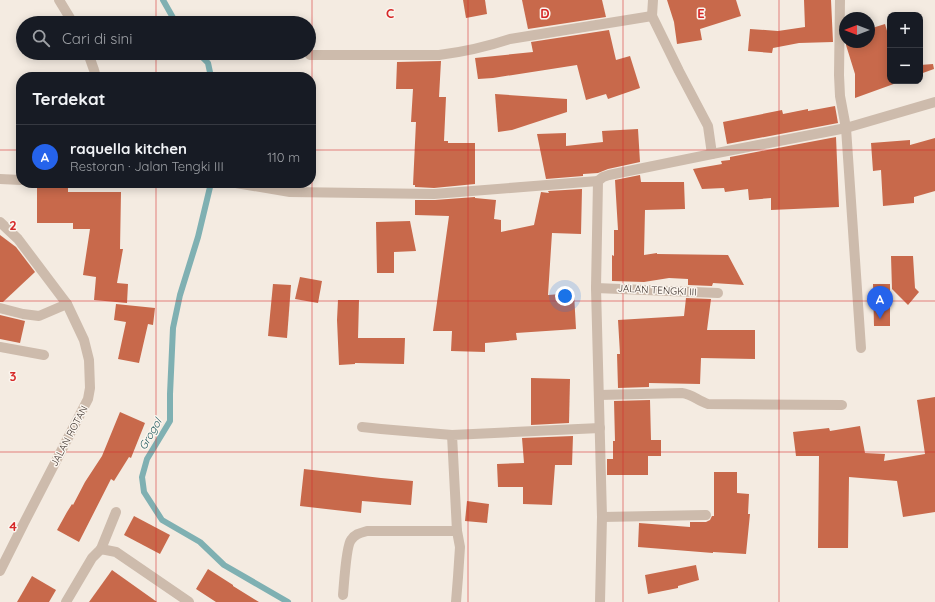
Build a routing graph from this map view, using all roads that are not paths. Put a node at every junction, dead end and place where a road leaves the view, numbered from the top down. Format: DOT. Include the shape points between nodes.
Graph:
graph roads {
  1 [pos="59,0"];
  2 [pos="653,0"];
  3 [pos="840,0"];
  4 [pos="69,16"];
  5 [pos="652,16"];
  6 [pos="316,55"];
  7 [pos="91,60"];
  8 [pos="94,72"];
  9 [pos="935,102"];
  10 [pos="846,128"];
  11 [pos="712,154"];
  12 [pos="0,179"];
  13 [pos="16,180"];
  14 [pos="598,181"];
  15 [pos="266,188"];
  16 [pos="0,222"];
  17 [pos="596,288"];
  18 [pos="718,293"];
  19 [pos="67,304"];
  20 [pos="0,308"];
  21 [pos="0,347"];
  22 [pos="862,348"];
  23 [pos="44,356"];
  24 [pos="599,395"];
  25 [pos="842,405"];
  26 [pos="362,427"];
  27 [pos="600,428"];
  28 [pos="452,435"];
  29 [pos="116,512"];
  30 [pos="706,515"];
  31 [pos="602,517"];
  32 [pos="457,531"];
  33 [pos="101,549"];
  34 [pos="0,571"];
  35 [pos="343,595"];
  36 [pos="66,602"];
  37 [pos="189,602"];
  38 [pos="456,602"];
  39 [pos="600,602"];
  1 -- 4 [label="street"];
  2 -- 5 [label="street"];
  3 -- 10 [label="street" via="839,75"];
  5 -- 6 [label="street" via="510,39 450,54"];
  5 -- 11 [label="street" via="708,126"];
  7 -- 8 [label="street"];
  9 -- 10 [label="street"];
  10 -- 11 [label="street"];
  10 -- 22 [label="street"];
  11 -- 14 [label="street" via="609,175"];
  12 -- 13 [label="street"];
  14 -- 15 [label="street" via="434,194 290,192"];
  14 -- 17 [label="street"];
  16 -- 19 [label="street, JALAN ROTAN" via="18,239"];
  17 -- 18 [label="street, JALAN TENGKI III"];
  17 -- 24 [label="street"];
  19 -- 20 [label="street" via="39,316"];
  19 -- 34 [label="street, JALAN ROTAN" via="84,340 89,360 88,399"];
  21 -- 23 [label="street"];
  24 -- 25 [label="street" via="682,393 708,404"];
  24 -- 27 [label="street"];
  26 -- 28 [label="street"];
  27 -- 28 [label="street"];
  27 -- 31 [label="street"];
  28 -- 32 [label="street"];
  29 -- 33 [label="street"];
  30 -- 31 [label="street"];
  31 -- 39 [label="street"];
  32 -- 35 [label="street" via="367,531 357,534 347,549"];
  32 -- 38 [label="street" via="460,546"];
  33 -- 36 [label="street" via="92,558"];
  33 -- 37 [label="street" via="116,552"];
}
